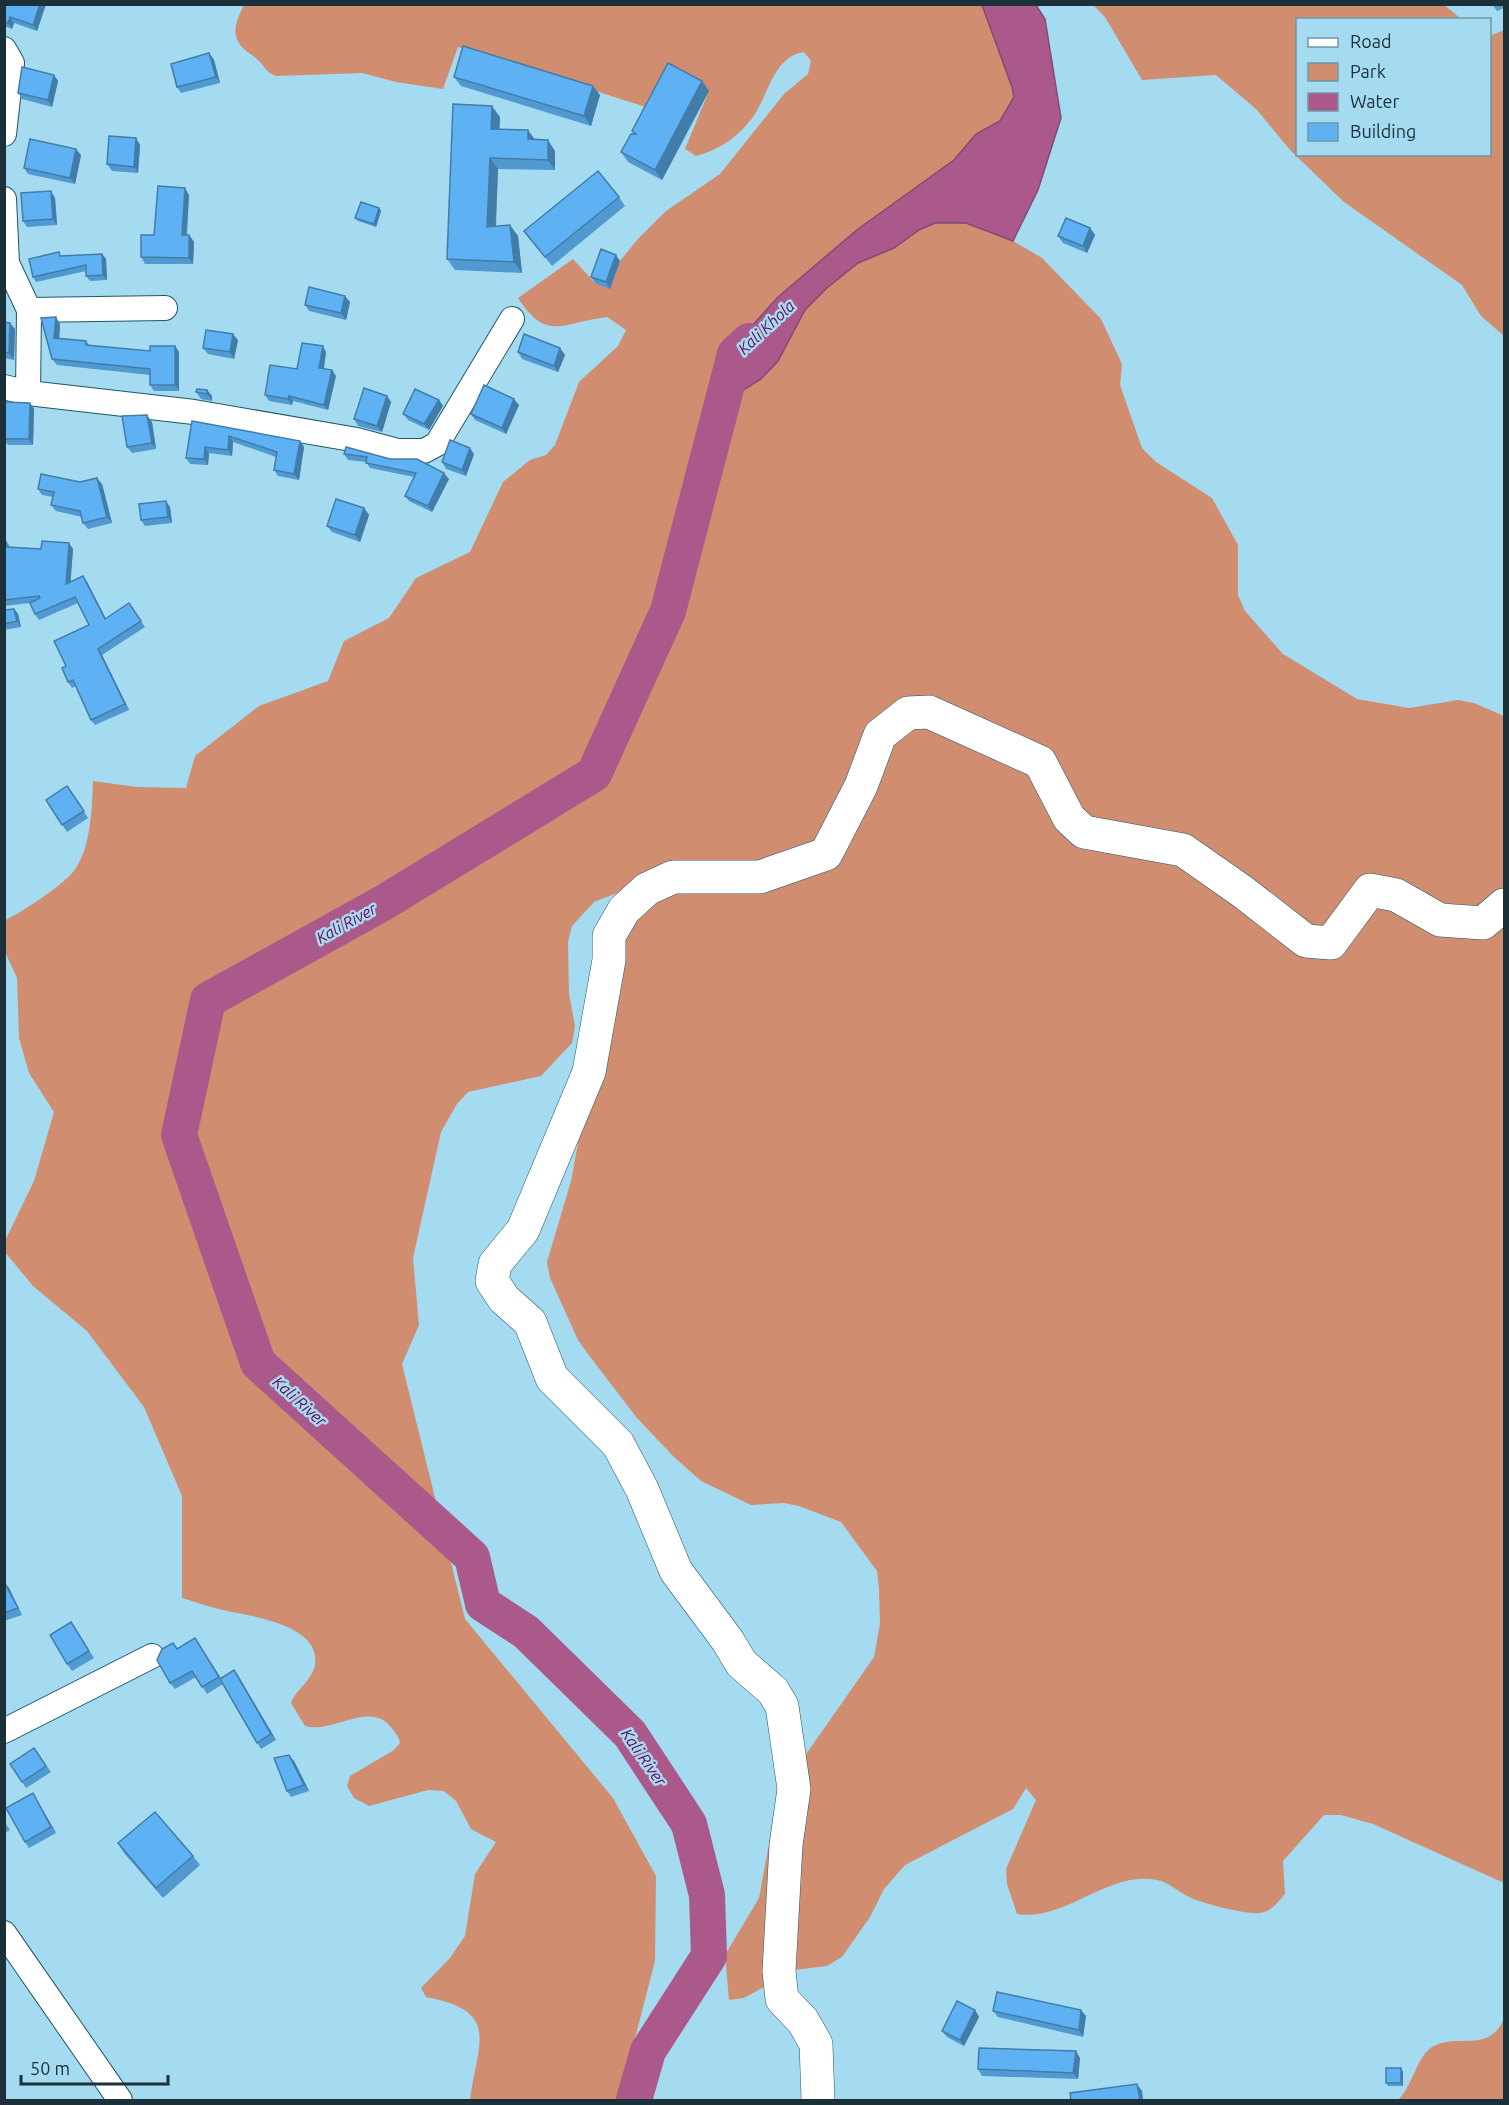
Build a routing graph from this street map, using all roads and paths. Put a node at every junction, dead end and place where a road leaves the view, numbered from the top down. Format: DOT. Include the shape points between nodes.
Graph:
graph roads {
  1 [pos="4,49"];
  2 [pos="4,134"];
  3 [pos="4,199"];
  4 [pos="165,308"];
  5 [pos="29,310"];
  6 [pos="512,318"];
  7 [pos="4,387"];
  8 [pos="28,393"];
  9 [pos="1504,905"];
  10 [pos="152,1656"];
  11 [pos="4,1731"];
  12 [pos="4,1933"];
  13 [pos="120,2100"];
  14 [pos="818,2100"];
  1 -- 2 [label="street" via="12,63"];
  3 -- 5 [label="street" via="7,263"];
  4 -- 5 [label="street"];
  5 -- 8 [label="street"];
  6 -- 8 [label="street" via="437,444 424,451 398,451 357,440 194,412"];
  7 -- 8 [label="street"];
  9 -- 14 [label="street" via="1483,923 1440,920 1396,895 1370,890 1331,943 1306,941 1183,850 1084,831 1069,818 1040,762 929,712 908,712 880,735 861,786 826,854 760,877 673,877 647,889 624,910 609,936 609,960 589,1072 523,1230 495,1264 492,1281 504,1299 530,1322 552,1378 618,1444 642,1489 676,1571 741,1663 773,1691 782,1706 794,1789 786,1845 779,1971 782,1999 803,2021 816,2044"];
  10 -- 11 [label="street"];
  12 -- 13 [label="street"];
}
